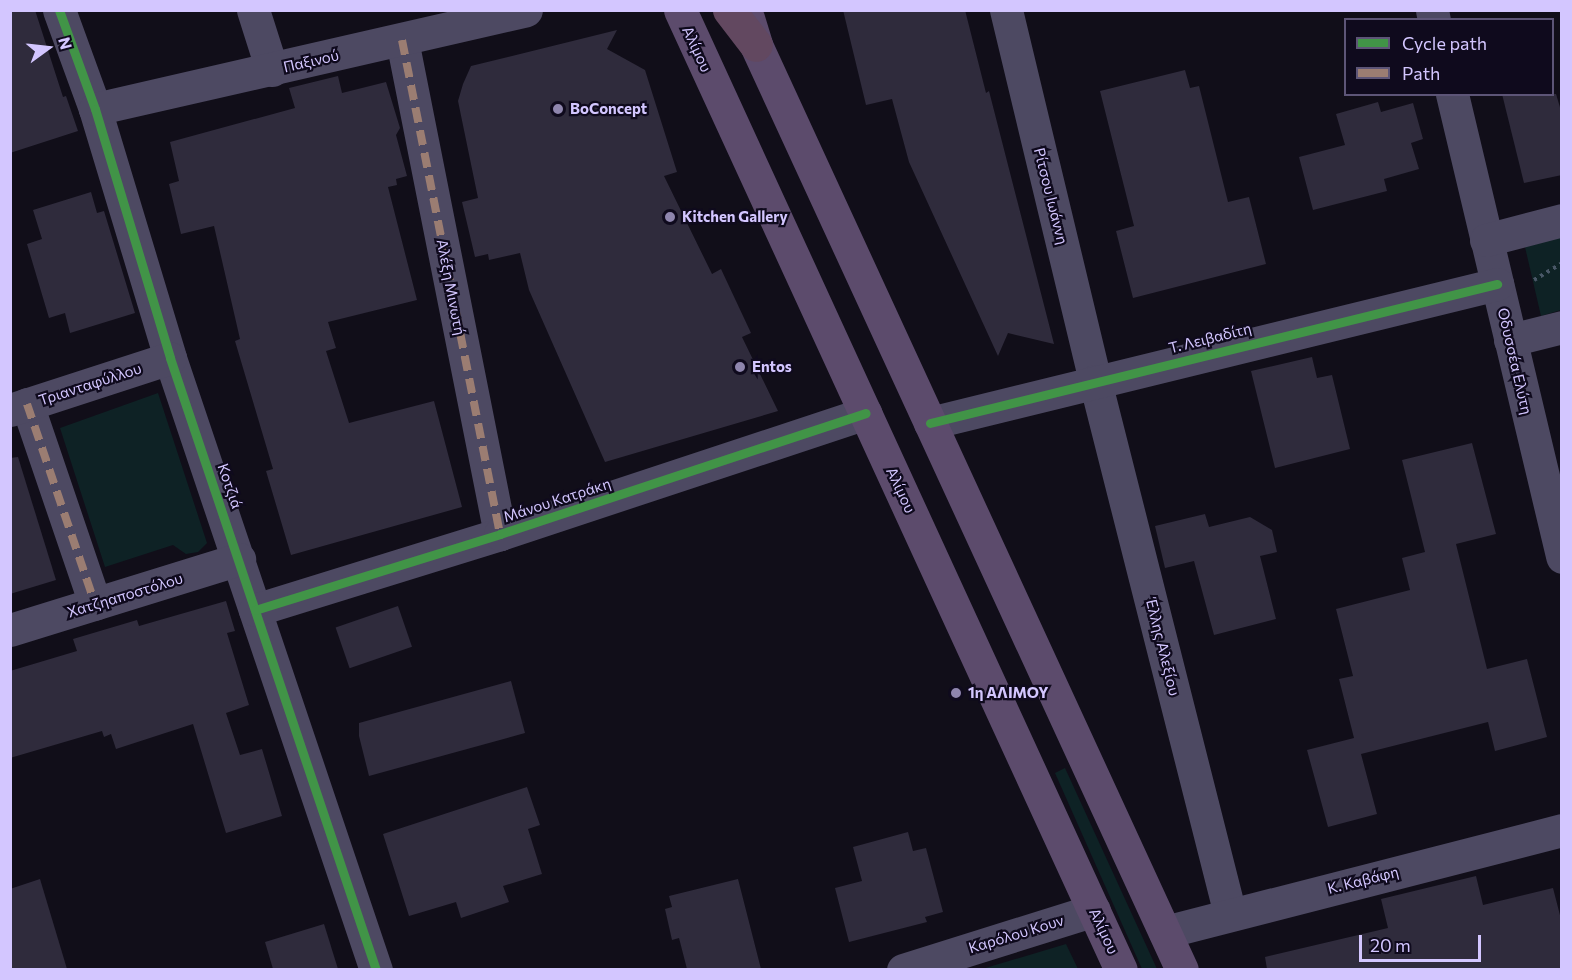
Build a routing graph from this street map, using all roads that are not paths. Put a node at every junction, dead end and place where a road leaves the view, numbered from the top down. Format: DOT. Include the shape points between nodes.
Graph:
graph roads {
  1 [pos="59,10"];
  2 [pos="253,10"];
  3 [pos="526,10"];
  4 [pos="680,10"];
  5 [pos="729,10"];
  6 [pos="746,10"];
  7 [pos="1006,10"];
  8 [pos="402,40"];
  9 [pos="756,45"];
  10 [pos="272,70"];
  11 [pos="1452,96"];
  12 [pos="95,109"];
  13 [pos="1562,220"];
  14 [pos="1486,240"];
  15 [pos="1497,284"];
  16 [pos="1562,327"];
  17 [pos="1510,340"];
  18 [pos="170,358"];
  19 [pos="1095,381"];
  20 [pos="19,407"];
  21 [pos="866,413"];
  22 [pos="930,423"];
  23 [pos="500,534"];
  24 [pos="1562,557"];
  25 [pos="239,558"];
  26 [pos="95,604"];
  27 [pos="255,610"];
  28 [pos="10,630"];
  29 [pos="1562,830"];
  30 [pos="1094,910"];
  31 [pos="1230,914"];
  32 [pos="1165,932"];
  33 [pos="376,969"];
  34 [pos="903,969"];
  35 [pos="1121,969"];
  36 [pos="1182,969"];
  1 -- 12 [label="street, Κοτζιά"];
  2 -- 10 [label="street"];
  3 -- 8 [label="street, Παξινού"];
  4 -- 21 [label="main road, Αλίμου"];
  5 -- 9 [label="highway"];
  6 -- 9 [label="main road"];
  7 -- 19 [label="street, Ρίτσου Ιωάννη"];
  8 -- 10 [label="street, Παξινού"];
  8 -- 23 [label="street, Αλέξη Μινωτή"];
  9 -- 22 [label="main road"];
  10 -- 12 [label="street, Παξινού"];
  11 -- 14 [label="street, Οδυσσέα Ελύτη"];
  12 -- 18 [label="street, Κοτζιά"];
  13 -- 14 [label="street"];
  14 -- 15 [label="street, Οδυσσέα Ελύτη"];
  15 -- 17 [label="street, Οδυσσέα Ελύτη"];
  15 -- 19 [label="street, Τ. Λειβαδίτη"];
  16 -- 17 [label="street"];
  17 -- 24 [label="street, Οδυσσέα Ελύτη"];
  18 -- 20 [label="street, Τριανταφύλλου"];
  18 -- 25 [label="street, Κοτζιά"];
  19 -- 22 [label="street, Τ. Λειβαδίτη"];
  19 -- 31 [label="street, Έλλης Αλεξίου"];
  20 -- 26 [label="street"];
  21 -- 23 [label="street, Μάνου Κατράκη"];
  21 -- 30 [label="main road, Αλίμου"];
  22 -- 32 [label="main road"];
  23 -- 27 [label="street, Μάνου Κατράκη"];
  25 -- 26 [label="street, Χατζηαποστόλου"];
  25 -- 27 [label="street, Κοτζιά"];
  26 -- 28 [label="street, Χατζηαποστόλου"];
  27 -- 33 [label="street, Κοτζιά"];
  29 -- 31 [label="street, Κ. Καβάφη"];
  30 -- 34 [label="street, Καρόλου Κουν"];
  30 -- 35 [label="main road, Αλίμου"];
  31 -- 32 [label="street, Κ. Καβάφη"];
  32 -- 36 [label="main road"];
}
